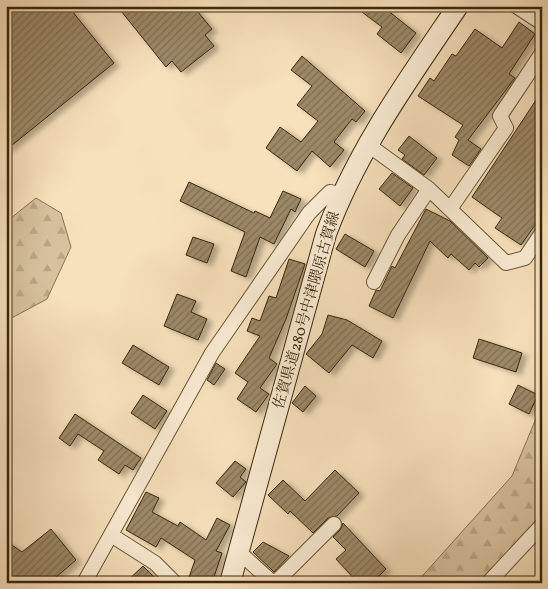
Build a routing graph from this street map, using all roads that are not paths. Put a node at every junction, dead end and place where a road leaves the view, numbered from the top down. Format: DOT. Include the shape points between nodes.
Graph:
graph roads {
  1 [pos="458,6"];
  2 [pos="516,6"];
  3 [pos="542,24"];
  4 [pos="542,53"];
  5 [pos="367,144"];
  6 [pos="429,189"];
  7 [pos="341,194"];
  8 [pos="450,208"];
  9 [pos="542,232"];
  10 [pos="374,282"];
  11 [pos="334,524"];
  12 [pos="542,525"];
  13 [pos="112,534"];
  14 [pos="239,552"];
  15 [pos="84,583"];
  16 [pos="175,583"];
  17 [pos="230,583"];
  18 [pos="274,583"];
  19 [pos="488,583"];
  1 -- 5 [label="main road, 佐賀県道280号中津隈原古賀線"];
  2 -- 3 [label="street"];
  4 -- 8 [label="street" via="500,116 506,128"];
  5 -- 6 [label="street"];
  5 -- 7 [label="main road, 佐賀県道280号中津隈原古賀線"];
  6 -- 8 [label="street"];
  6 -- 10 [label="street" via="398,235"];
  7 -- 13 [label="street" via="330,192 308,213 256,287 212,353"];
  7 -- 14 [label="main road, 佐賀県道280号中津隈原古賀線" via="326,234"];
  8 -- 9 [label="street" via="506,263 525,258"];
  11 -- 18 [label="street"];
  12 -- 19 [label="street"];
  13 -- 15 [label="street"];
  13 -- 16 [label="street" via="155,563"];
  14 -- 17 [label="main road, 佐賀県道280号中津隈原古賀線"];
  14 -- 18 [label="street"];
}
